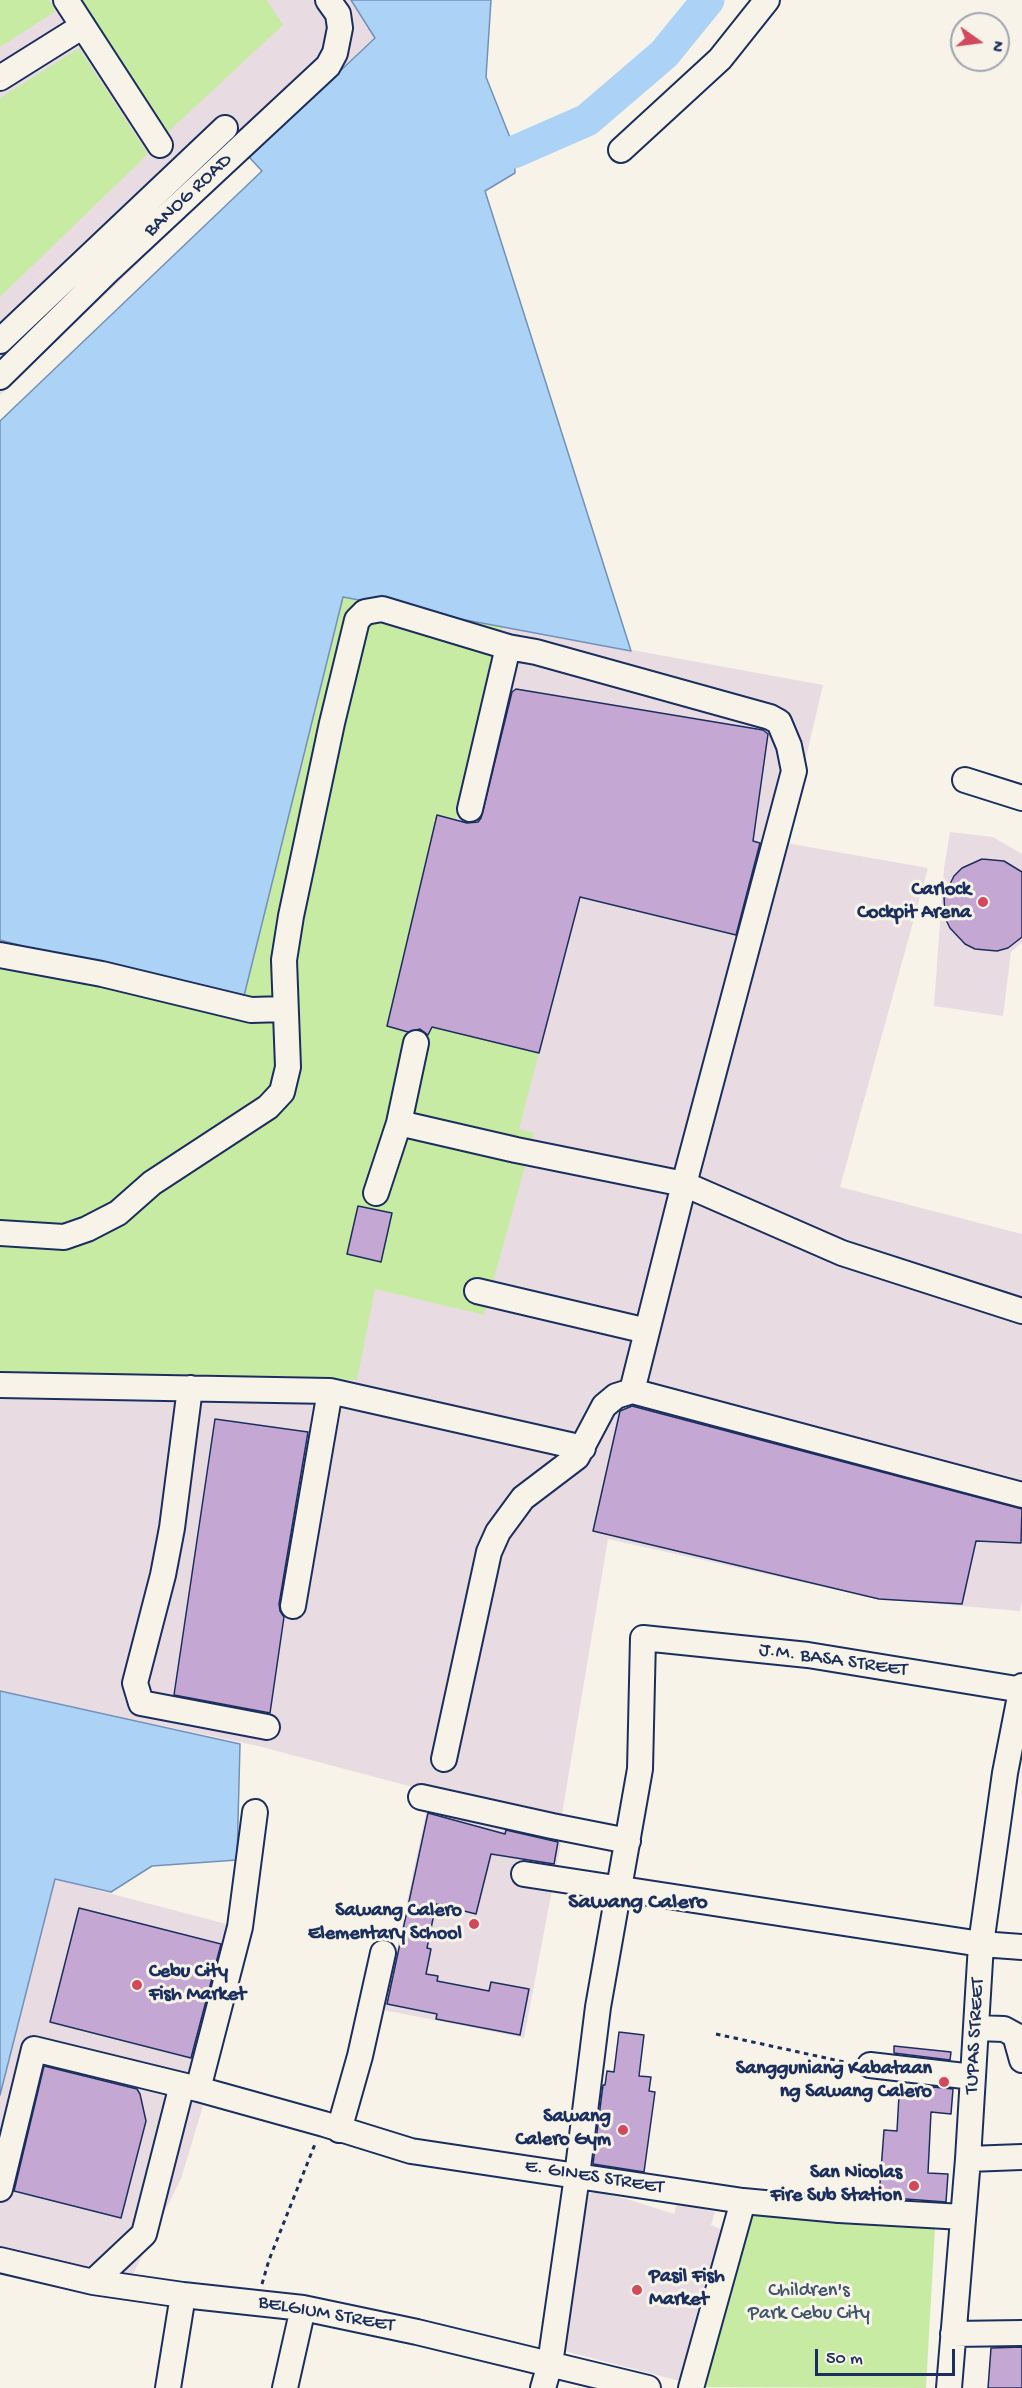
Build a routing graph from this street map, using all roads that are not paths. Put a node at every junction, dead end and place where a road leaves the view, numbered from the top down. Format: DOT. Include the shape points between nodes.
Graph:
graph roads {
  1 [pos="66,0"];
  2 [pos="328,0"];
  3 [pos="767,0"];
  4 [pos="83,26"];
  5 [pos="0,78"];
  6 [pos="225,128"];
  7 [pos="160,145"];
  8 [pos="621,150"];
  9 [pos="0,341"];
  10 [pos="0,377"];
  11 [pos="508,646"];
  12 [pos="965,780"];
  13 [pos="1022,798"];
  14 [pos="470,809"];
  15 [pos="0,955"];
  16 [pos="285,1009"];
  17 [pos="416,1043"];
  18 [pos="399,1123"];
  19 [pos="684,1184"];
  20 [pos="376,1193"];
  21 [pos="0,1233"];
  22 [pos="477,1291"];
  23 [pos="1022,1311"];
  24 [pos="647,1331"];
  25 [pos="0,1385"];
  26 [pos="190,1388"];
  27 [pos="330,1391"];
  28 [pos="632,1391"];
  29 [pos="583,1448"];
  30 [pos="1020,1487"];
  31 [pos="293,1606"];
  32 [pos="1022,1689"];
  33 [pos="267,1727"];
  34 [pos="444,1759"];
  35 [pos="1014,1774"];
  36 [pos="422,1797"];
  37 [pos="255,1812"];
  38 [pos="628,1841"];
  39 [pos="524,1874"];
  40 [pos="618,1890"];
  41 [pos="981,1944"];
  42 [pos="1022,1947"];
  43 [pos="383,1953"];
  44 [pos="976,2028"];
  45 [pos="1022,2061"];
  46 [pos="870,2066"];
  47 [pos="974,2076"];
  48 [pos="190,2087"];
  49 [pos="331,2127"];
  50 [pos="1022,2157"];
  51 [pos="968,2159"];
  52 [pos="577,2176"];
  53 [pos="0,2189"];
  54 [pos="743,2201"];
  55 [pos="963,2217"];
  56 [pos="0,2260"];
  57 [pos="93,2282"];
  58 [pos="183,2295"];
  59 [pos="303,2308"];
  60 [pos="1022,2333"];
  61 [pos="953,2334"];
  62 [pos="550,2364"];
  63 [pos="168,2388"];
  64 [pos="285,2388"];
  65 [pos="543,2388"];
  66 [pos="648,2388"];
  67 [pos="691,2388"];
  68 [pos="949,2388"];
  1 -- 4 [label="street"];
  2 -- 10 [label="street, BANOG ROAD" via="338,14 340,28 328,66"];
  3 -- 8 [label="street" via="720,59"];
  4 -- 5 [label="street"];
  4 -- 7 [label="street"];
  6 -- 9 [label="street"];
  11 -- 14 [label="street"];
  11 -- 16 [label="street" via="382,609 365,612 357,620 291,916 284,960"];
  11 -- 19 [label="street" via="770,717 779,722 789,746 794,771"];
  12 -- 13 [label="street"];
  15 -- 16 [label="street" via="102,974 251,1010"];
  16 -- 21 [label="street" via="288,1067 282,1092 268,1107 152,1183 118,1213 87,1228 64,1237"];
  17 -- 18 [label="street"];
  18 -- 19 [label="street"];
  18 -- 20 [label="street"];
  19 -- 23 [label="street" via="842,1252"];
  19 -- 24 [label="street"];
  22 -- 24 [label="street"];
  24 -- 28 [label="street"];
  25 -- 26 [label="street"];
  26 -- 27 [label="street"];
  26 -- 33 [label="street" via="172,1528 135,1683 141,1702"];
  27 -- 29 [label="street"];
  27 -- 31 [label="street"];
  28 -- 29 [label="street" via="616,1396 604,1406"];
  28 -- 30 [label="street"];
  29 -- 34 [label="street" via="577,1457 523,1498 498,1532 489,1552"];
  32 -- 35 [label="street, TUPAS STREET"];
  32 -- 38 [label="street, J.M. BASA STREET" via="808,1655 644,1638 640,1769"];
  35 -- 41 [label="street, TUPAS STREET"];
  36 -- 38 [label="street"];
  37 -- 48 [label="street" via="240,1927"];
  38 -- 40 [label="street"];
  39 -- 40 [label="street"];
  40 -- 41 [label="street"];
  40 -- 52 [label="street" via="598,2007"];
  41 -- 42 [label="street"];
  41 -- 44 [label="street, TUPAS STREET"];
  43 -- 49 [label="street" via="360,2056"];
  44 -- 45 [label="street" via="1004,2029 1015,2034"];
  44 -- 47 [label="street, TUPAS STREET"];
  46 -- 47 [label="street"];
  47 -- 51 [label="street, TUPAS STREET"];
  48 -- 49 [label="street, E. GINES STREET"];
  48 -- 53 [label="street, E. GINES STREET" via="34,2049"];
  48 -- 57 [label="street" via="144,2234"];
  49 -- 52 [label="street, E. GINES STREET" via="411,2151"];
  50 -- 51 [label="street"];
  51 -- 55 [label="street, TUPAS STREET"];
  52 -- 54 [label="street, E. GINES STREET"];
  52 -- 62 [label="street"];
  54 -- 55 [label="street, E. GINES STREET"];
  54 -- 67 [label="street"];
  55 -- 61 [label="street, TUPAS STREET"];
  56 -- 57 [label="street, BELGIUM STREET"];
  57 -- 58 [label="street, BELGIUM STREET"];
  58 -- 59 [label="street, BELGIUM STREET"];
  58 -- 63 [label="street"];
  59 -- 62 [label="street, BELGIUM STREET"];
  59 -- 64 [label="street"];
  60 -- 61 [label="street"];
  61 -- 68 [label="street, TUPAS STREET"];
  62 -- 65 [label="street"];
  62 -- 66 [label="street, BELGIUM STREET"];
}
